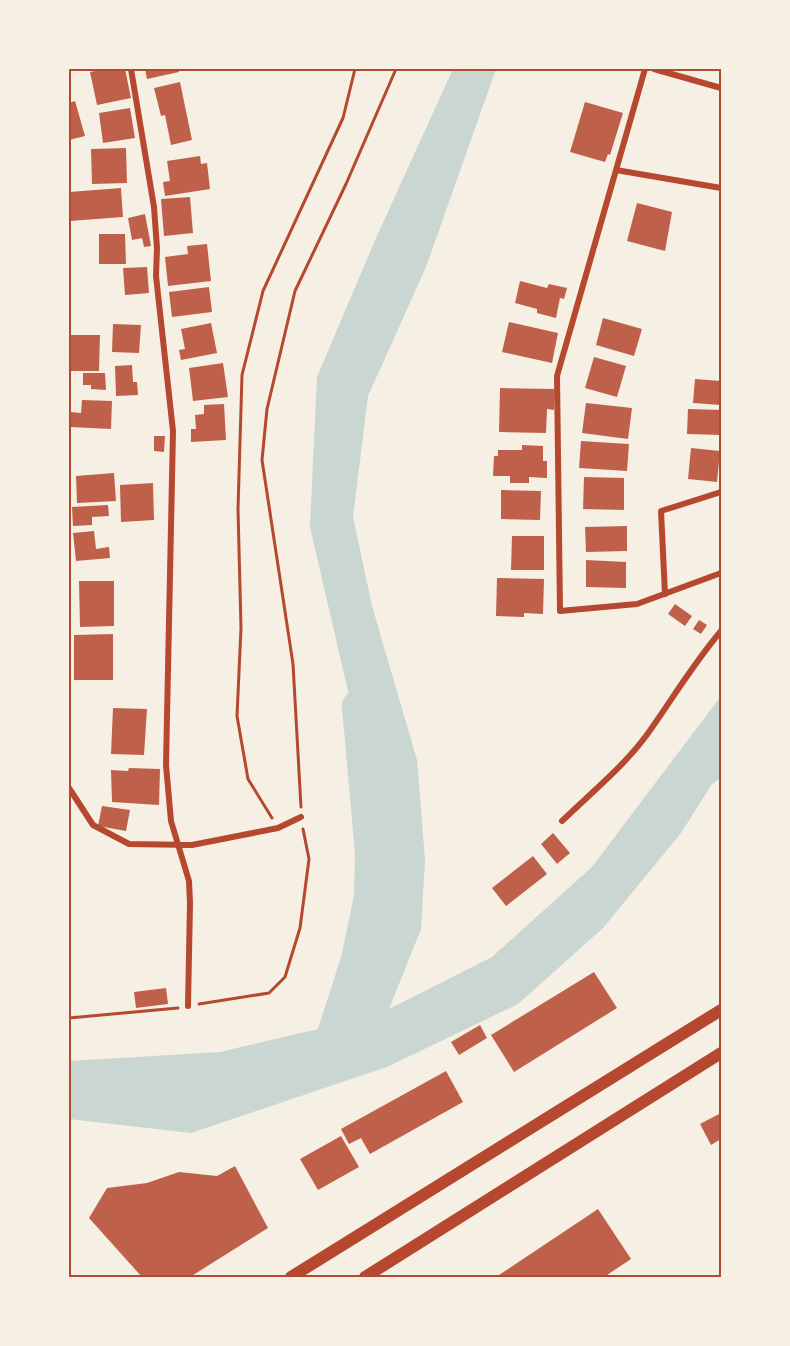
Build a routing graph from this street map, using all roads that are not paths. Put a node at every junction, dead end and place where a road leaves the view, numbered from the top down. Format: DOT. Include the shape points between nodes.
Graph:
graph roads {
  1 [pos="131,69"];
  2 [pos="645,69"];
  3 [pos="654,69"];
  4 [pos="721,88"];
  5 [pos="616,170"];
  6 [pos="721,188"];
  7 [pos="721,492"];
  8 [pos="721,573"];
  9 [pos="665,594"];
  10 [pos="721,631"];
  11 [pos="69,788"];
  12 [pos="302,817"];
  13 [pos="562,821"];
  14 [pos="178,845"];
  15 [pos="188,1006"];
  16 [pos="721,1010"];
  17 [pos="721,1053"];
  18 [pos="291,1277"];
  19 [pos="365,1277"];
  1 -- 14 [label="street" via="154,207 156,276 172,431 166,765 171,821"];
  2 -- 5 [label="street"];
  3 -- 4 [label="street"];
  5 -- 6 [label="street"];
  5 -- 9 [label="street" via="558,376 560,611 637,604"];
  7 -- 9 [label="street" via="661,511"];
  8 -- 9 [label="street"];
  10 -- 13 [label="street" via="622,765"];
  11 -- 14 [label="street" via="93,825 129,844"];
  12 -- 14 [label="street" via="278,828"];
  14 -- 15 [label="street" via="189,881"];
  16 -- 18 [label="highway"];
  17 -- 19 [label="highway"];
}
